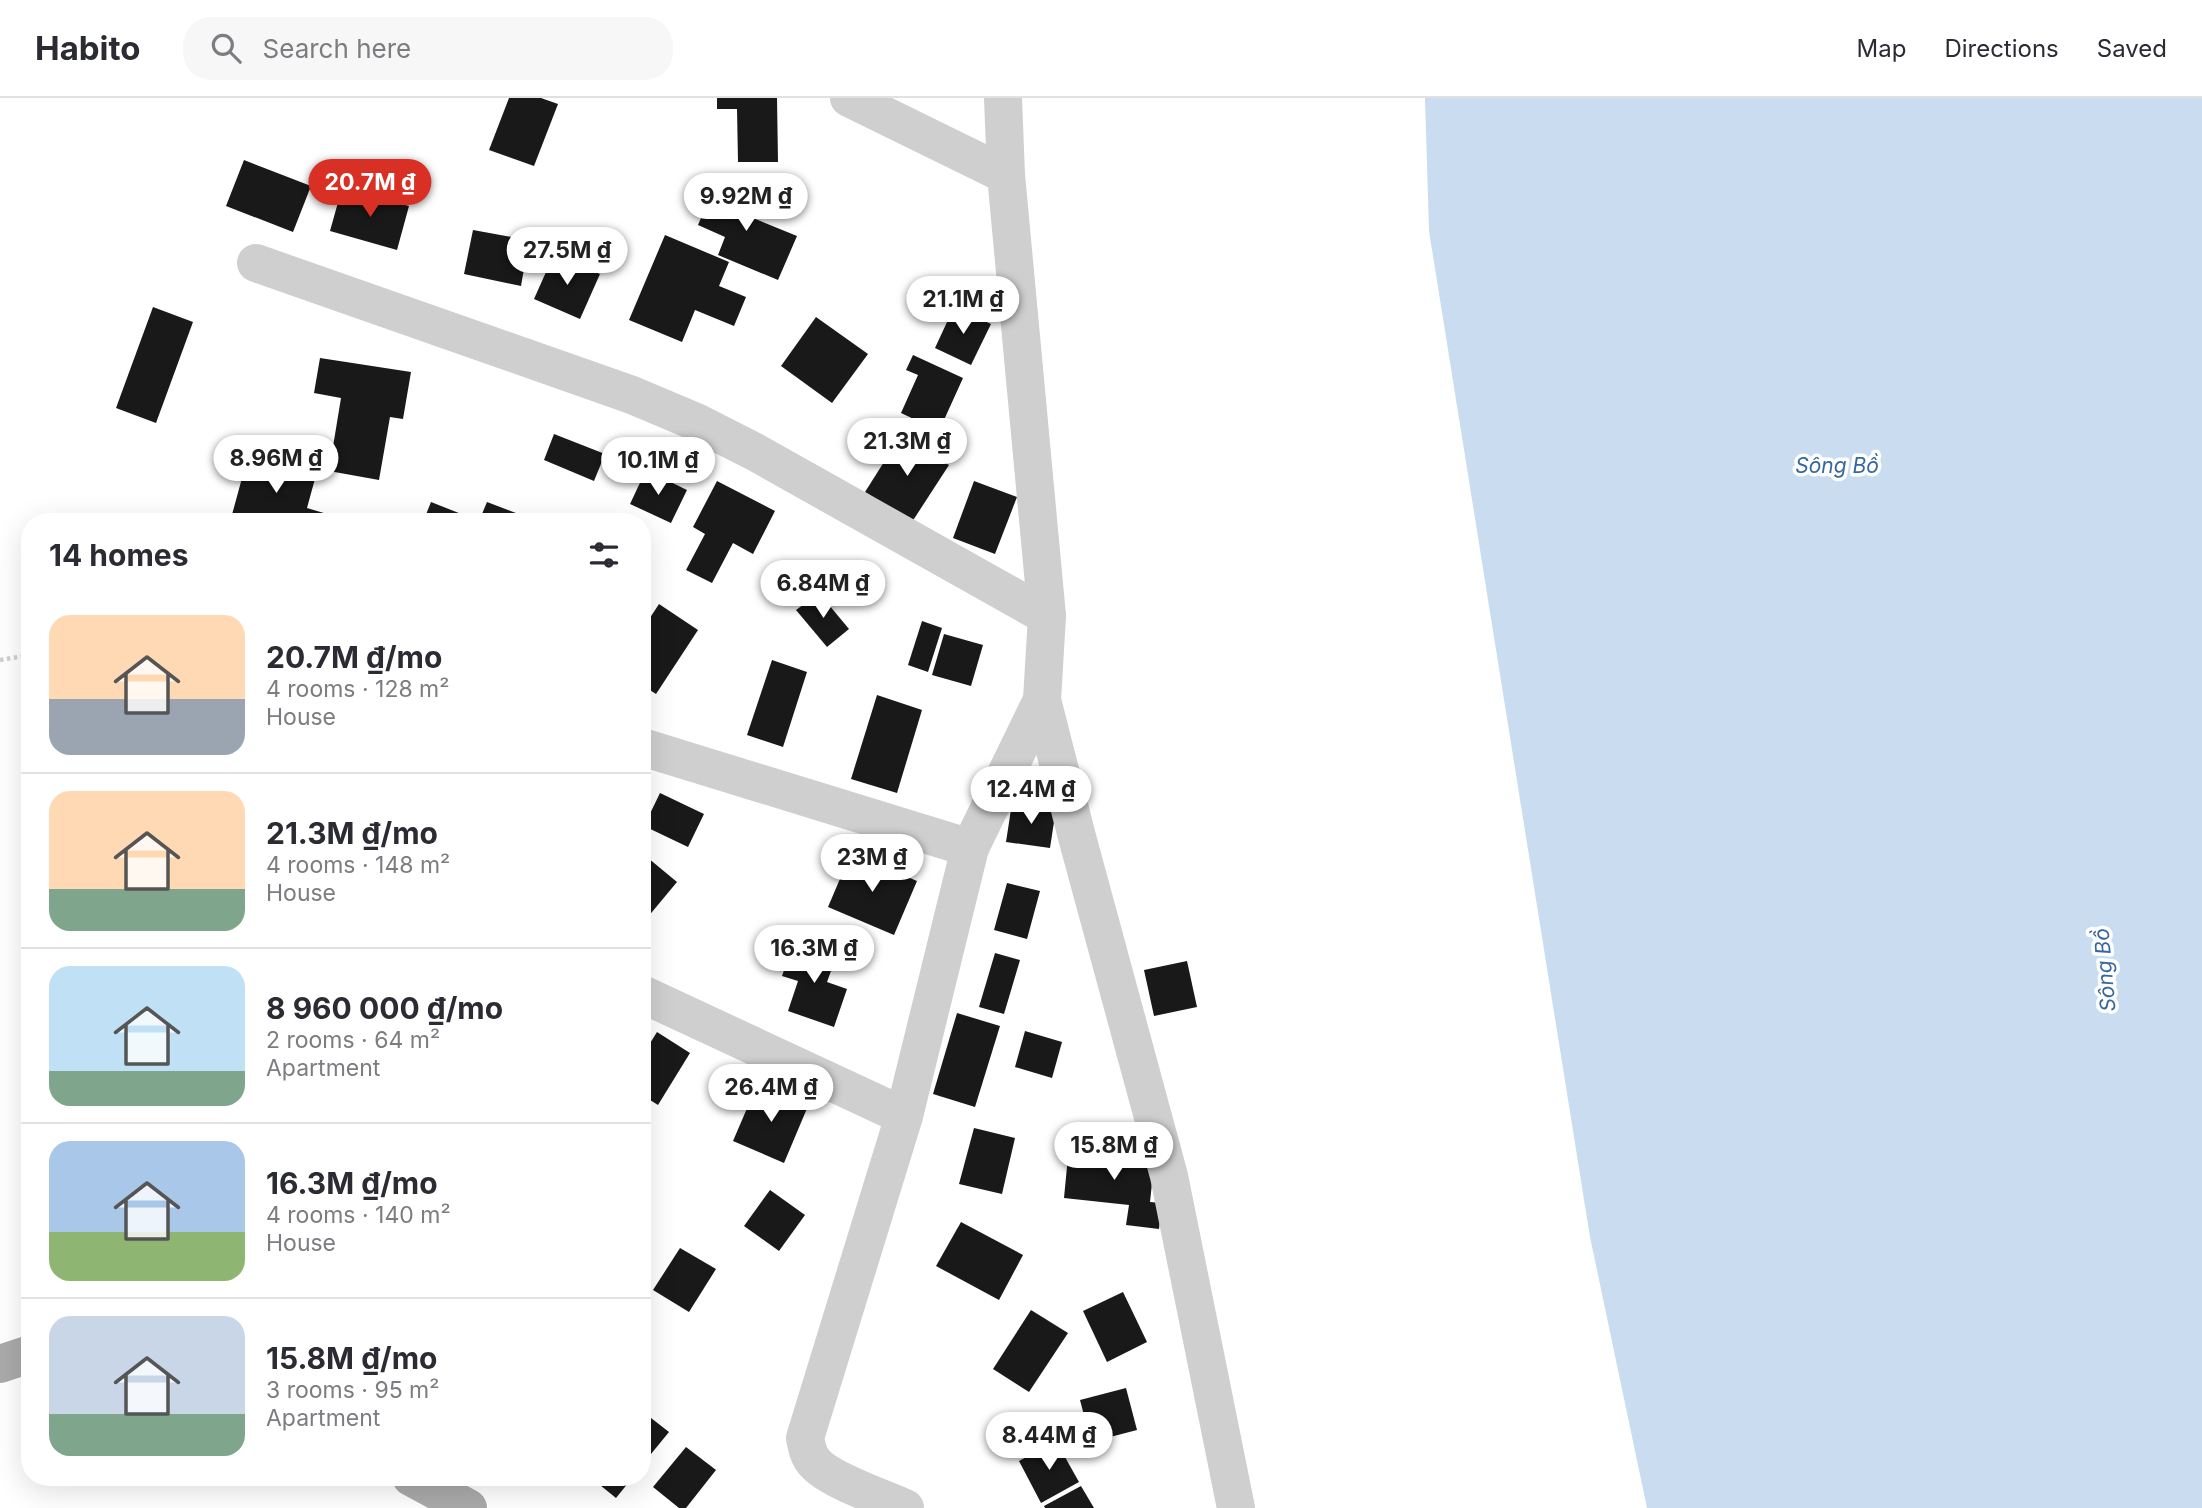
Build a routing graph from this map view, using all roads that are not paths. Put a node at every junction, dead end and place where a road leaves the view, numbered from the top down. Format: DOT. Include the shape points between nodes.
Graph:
graph roads {
  1 [pos="849,98"];
  2 [pos="1003,98"];
  3 [pos="1006,175"];
  4 [pos="256,263"];
  5 [pos="1046,616"];
  6 [pos="1042,700"];
  7 [pos="651,750"];
  8 [pos="970,848"];
  9 [pos="651,999"];
  10 [pos="904,1116"];
  11 [pos="21,1357"];
  12 [pos="0,1364"];
  13 [pos="428,1486"];
  14 [pos="468,1508"];
  15 [pos="905,1508"];
  16 [pos="1236,1508"];
  1 -- 3 [label="street"];
  2 -- 3 [label="street"];
  3 -- 5 [label="street"];
  4 -- 5 [label="street" via="696,422"];
  5 -- 6 [label="street"];
  6 -- 8 [label="street"];
  6 -- 16 [label="street" via="1169,1175"];
  7 -- 8 [label="street"];
  8 -- 10 [label="street"];
  9 -- 10 [label="street"];
  10 -- 15 [label="street" via="805,1438 816,1465"];
  11 -- 12 [label="main road"];
  13 -- 14 [label="main road"];
}
